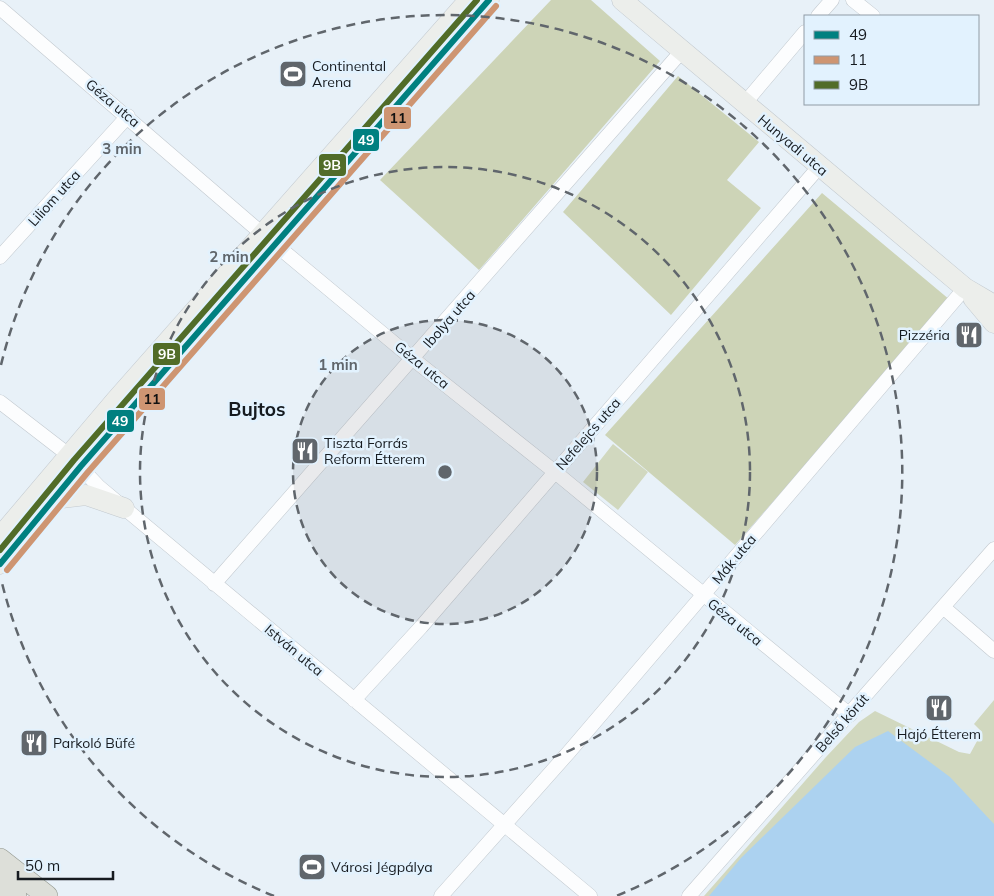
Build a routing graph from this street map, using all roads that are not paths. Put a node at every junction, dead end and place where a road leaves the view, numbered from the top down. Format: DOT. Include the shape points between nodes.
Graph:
graph roads {
  1 [pos="469,0"];
  2 [pos="489,0"];
  3 [pos="622,0"];
  4 [pos="832,0"];
  5 [pos="853,0"];
  6 [pos="0,8"];
  7 [pos="819,15"];
  8 [pos="872,15"];
  9 [pos="804,33"];
  10 [pos="681,52"];
  11 [pos="744,104"];
  12 [pos="128,116"];
  13 [pos="819,167"];
  14 [pos="269,239"];
  15 [pos="0,257"];
  16 [pos="965,288"];
  17 [pos="994,305"];
  18 [pos="994,323"];
  19 [pos="413,359"];
  20 [pos="0,402"];
  21 [pos="75,461"];
  22 [pos="555,472"];
  23 [pos="53,499"];
  24 [pos="124,508"];
  25 [pos="0,537"];
  26 [pos="994,549"];
  27 [pos="0,564"];
  28 [pos="214,584"];
  29 [pos="703,595"];
  30 [pos="944,607"];
  31 [pos="994,651"];
  32 [pos="354,700"];
  33 [pos="850,715"];
  34 [pos="503,825"];
  35 [pos="0,858"];
  36 [pos="0,883"];
  37 [pos="16,896"];
  38 [pos="47,896"];
  39 [pos="441,896"];
  40 [pos="590,896"];
  41 [pos="689,896"];
  1 -- 14 [label="street"];
  2 -- 14 [label="street"];
  3 -- 10 [label="street, Hunyadi utca"];
  4 -- 7 [label="street"];
  5 -- 8 [label="street"];
  6 -- 12 [label="street, Géza utca"];
  9 -- 11 [label="street"];
  10 -- 11 [label="street, Hunyadi utca"];
  10 -- 19 [label="street, Ibolya utca"];
  11 -- 13 [label="street, Hunyadi utca"];
  12 -- 14 [label="street, Géza utca"];
  12 -- 15 [label="street, Liliom utca"];
  13 -- 16 [label="street, Hunyadi utca"];
  13 -- 22 [label="street, Nefelejcs utca"];
  14 -- 19 [label="street, Géza utca"];
  14 -- 21 [label="street"];
  16 -- 17 [label="street, Hunyadi utca"];
  16 -- 18 [label="street, Hunyadi utca"];
  16 -- 29 [label="street, Mák utca"];
  19 -- 22 [label="street, Géza utca"];
  19 -- 28 [label="street, Ibolya utca"];
  20 -- 21 [label="street, István utca"];
  21 -- 23 [label="street"];
  21 -- 24 [label="street, István utca"];
  21 -- 25 [label="street"];
  22 -- 29 [label="street, Géza utca"];
  22 -- 32 [label="street, Nefelejcs utca"];
  23 -- 24 [label="street" via="86,495"];
  23 -- 27 [label="street"];
  24 -- 28 [label="street, István utca"];
  26 -- 30 [label="street, Belső körút"];
  28 -- 32 [label="street, István utca"];
  29 -- 33 [label="street, Géza utca"];
  29 -- 34 [label="street, Mák utca"];
  30 -- 31 [label="street"];
  30 -- 33 [label="street, Belső körút"];
  32 -- 34 [label="street, István utca"];
  33 -- 41 [label="street, Belső körút"];
  34 -- 39 [label="street, Mák utca"];
  34 -- 40 [label="street, István utca"];
  35 -- 38 [label="main road"];
  36 -- 37 [label="main road"];
}
